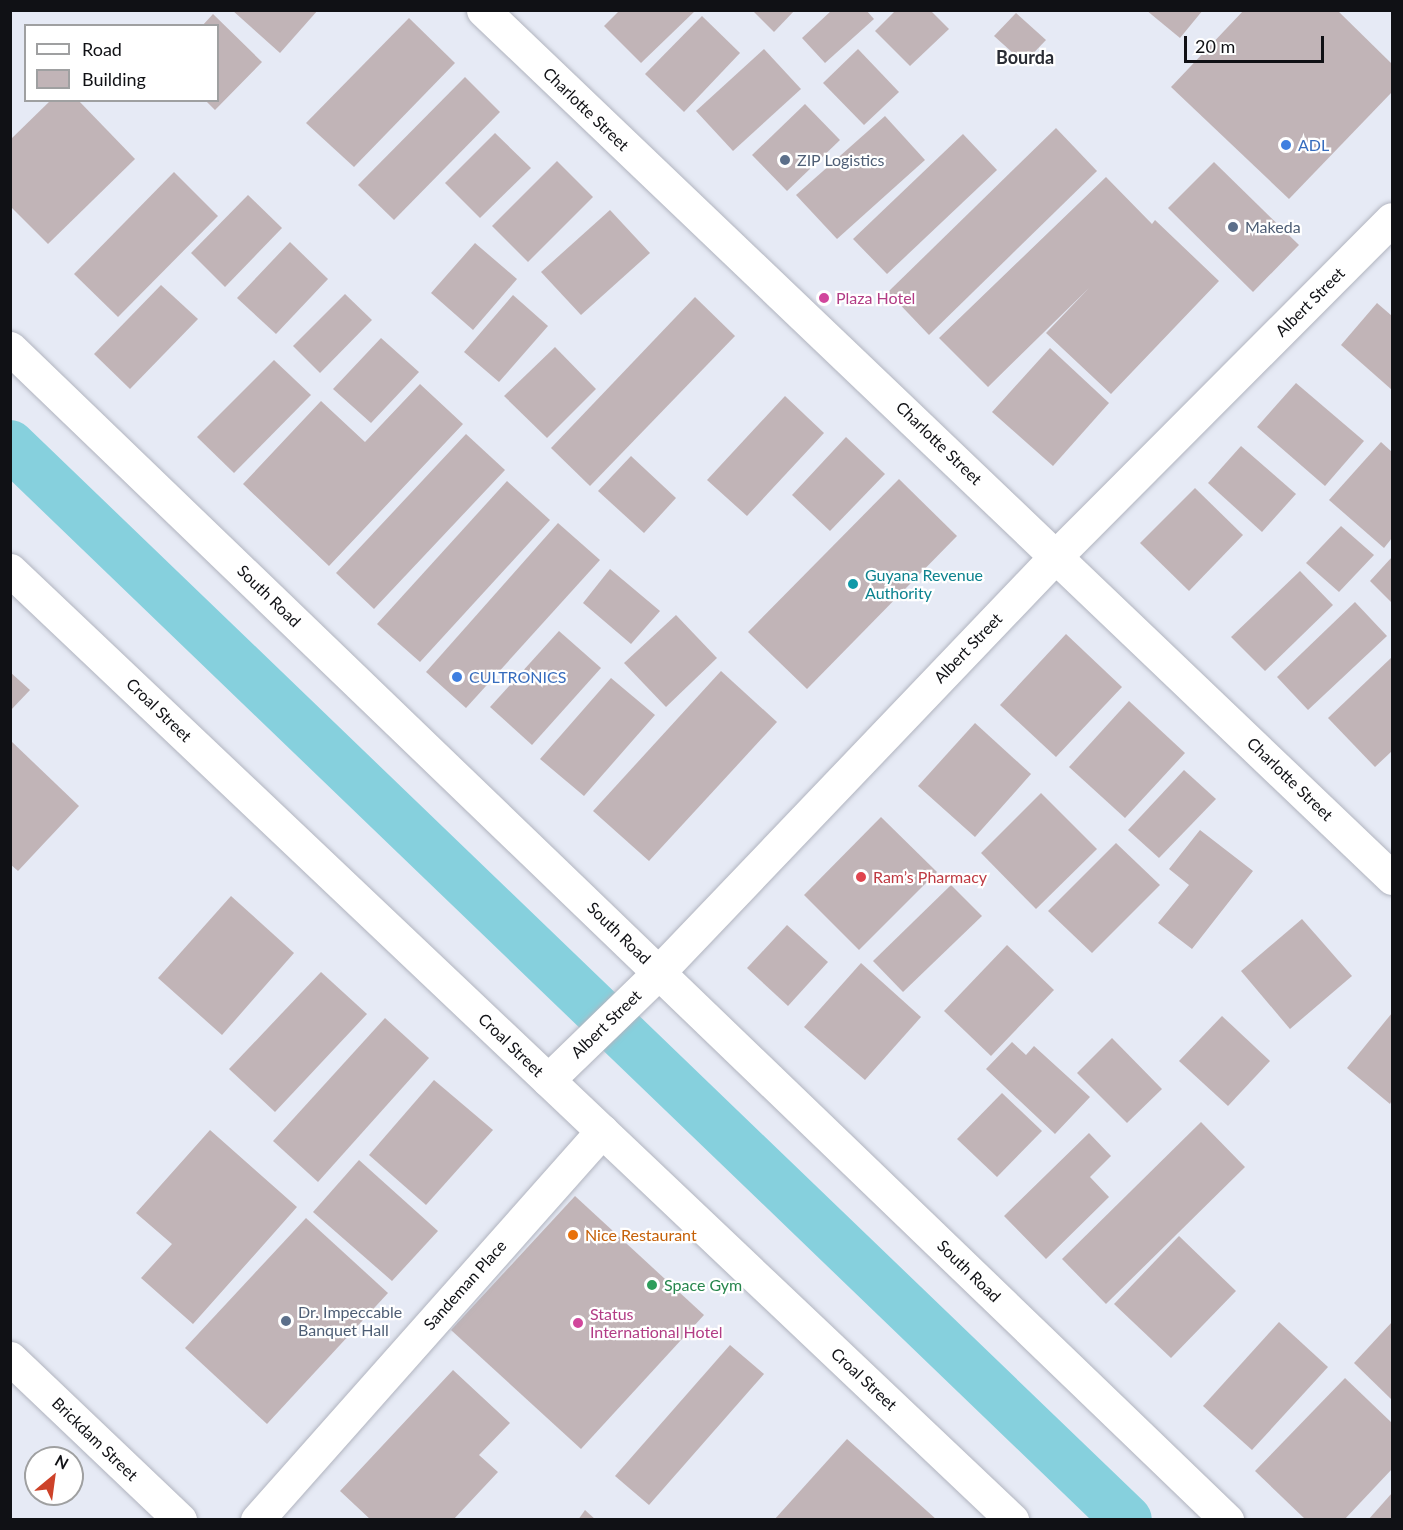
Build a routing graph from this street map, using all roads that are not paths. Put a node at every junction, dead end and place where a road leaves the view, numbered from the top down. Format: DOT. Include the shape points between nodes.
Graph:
graph roads {
  1 [pos="483,10"];
  2 [pos="1392,219"];
  3 [pos="10,348"];
  4 [pos="1057,555"];
  5 [pos="10,570"];
  6 [pos="1392,878"];
  7 [pos="654,977"];
  8 [pos="549,1080"];
  9 [pos="602,1131"];
  10 [pos="10,1358"];
  11 [pos="180,1520"];
  12 [pos="256,1520"];
  13 [pos="1012,1520"];
  14 [pos="1227,1520"];
  1 -- 4 [label="street, Charlotte Street"];
  2 -- 4 [label="street, Albert Street"];
  3 -- 7 [label="street, South Road"];
  4 -- 6 [label="street, Charlotte Street"];
  4 -- 7 [label="street, Albert Street"];
  5 -- 8 [label="street, Croal Street"];
  7 -- 8 [label="street, Albert Street"];
  7 -- 14 [label="street, South Road"];
  8 -- 9 [label="street, Croal Street"];
  9 -- 12 [label="street, Sandeman Place"];
  9 -- 13 [label="street, Croal Street"];
  10 -- 11 [label="street, Brickdam Street"];
}
